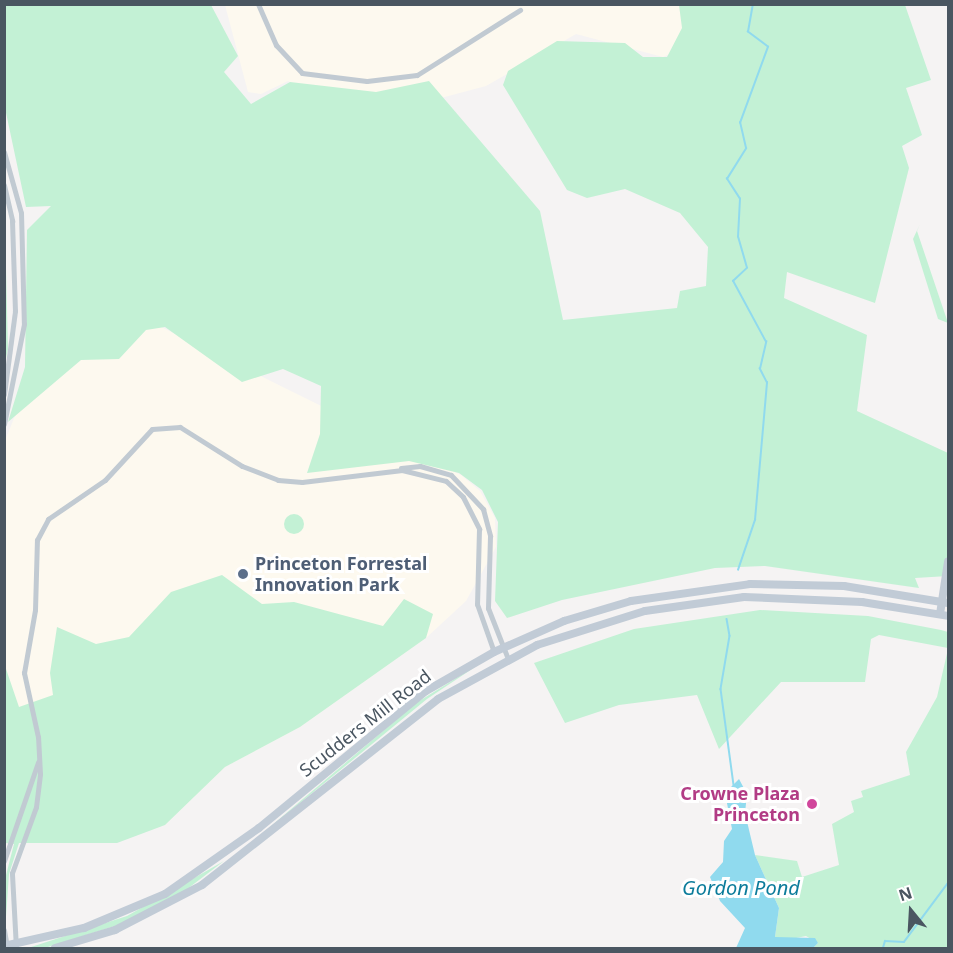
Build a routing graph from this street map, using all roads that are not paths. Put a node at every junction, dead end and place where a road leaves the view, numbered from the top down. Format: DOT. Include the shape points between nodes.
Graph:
graph roads {
  1 [pos="258,4"];
  2 [pos="520,10"];
  3 [pos="4,152"];
  4 [pos="4,185"];
  5 [pos="4,394"];
  6 [pos="4,424"];
  7 [pos="390,470"];
  8 [pos="948,562"];
  9 [pos="945,603"];
  10 [pos="944,615"];
  11 [pos="503,647"];
  12 [pos="494,652"];
  13 [pos="508,659"];
  14 [pos="40,755"];
  15 [pos="24,811"];
  16 [pos="34,814"];
  17 [pos="4,861"];
  18 [pos="4,930"];
  19 [pos="10,947"];
  20 [pos="55,948"];
  1 -- 2 [label="street" via="276,45 302,73 367,81 417,75"];
  3 -- 6 [label="street" via="21,213 24,324 20,366"];
  4 -- 5 [label="street" via="12,221 15,311"];
  7 -- 11 [label="street" via="437,469 459,480 480,503 490,536 488,608"];
  7 -- 12 [label="street" via="425,472 446,481 474,513 481,540 478,609"];
  7 -- 14 [label="street" via="302,482 278,480 242,466 180,427 164,425 147,433 105,480 48,519 37,540 35,610 24,673"];
  8 -- 9 [label="main road"];
  9 -- 10 [label="main road"];
  9 -- 11 [label="main road, Scudders Mill Road" via="824,585 720,587 584,615"];
  10 -- 13 [label="main road, Scudders Mill Road" via="817,598 719,599 600,622"];
  11 -- 12 [label="main road, Scudders Mill Road"];
  11 -- 13 [label="street"];
  12 -- 19 [label="main road, Scudders Mill Road" via="412,701 251,834 165,894 84,928"];
  13 -- 20 [label="main road, Scudders Mill Road" via="400,727 202,885 115,930"];
  14 -- 15 [label="street"];
  14 -- 16 [label="street"];
  15 -- 16 [label="street"];
  15 -- 17 [label="street"];
  16 -- 19 [label="street" via="12,873 14,917"];
  18 -- 19 [label="street"];
}
